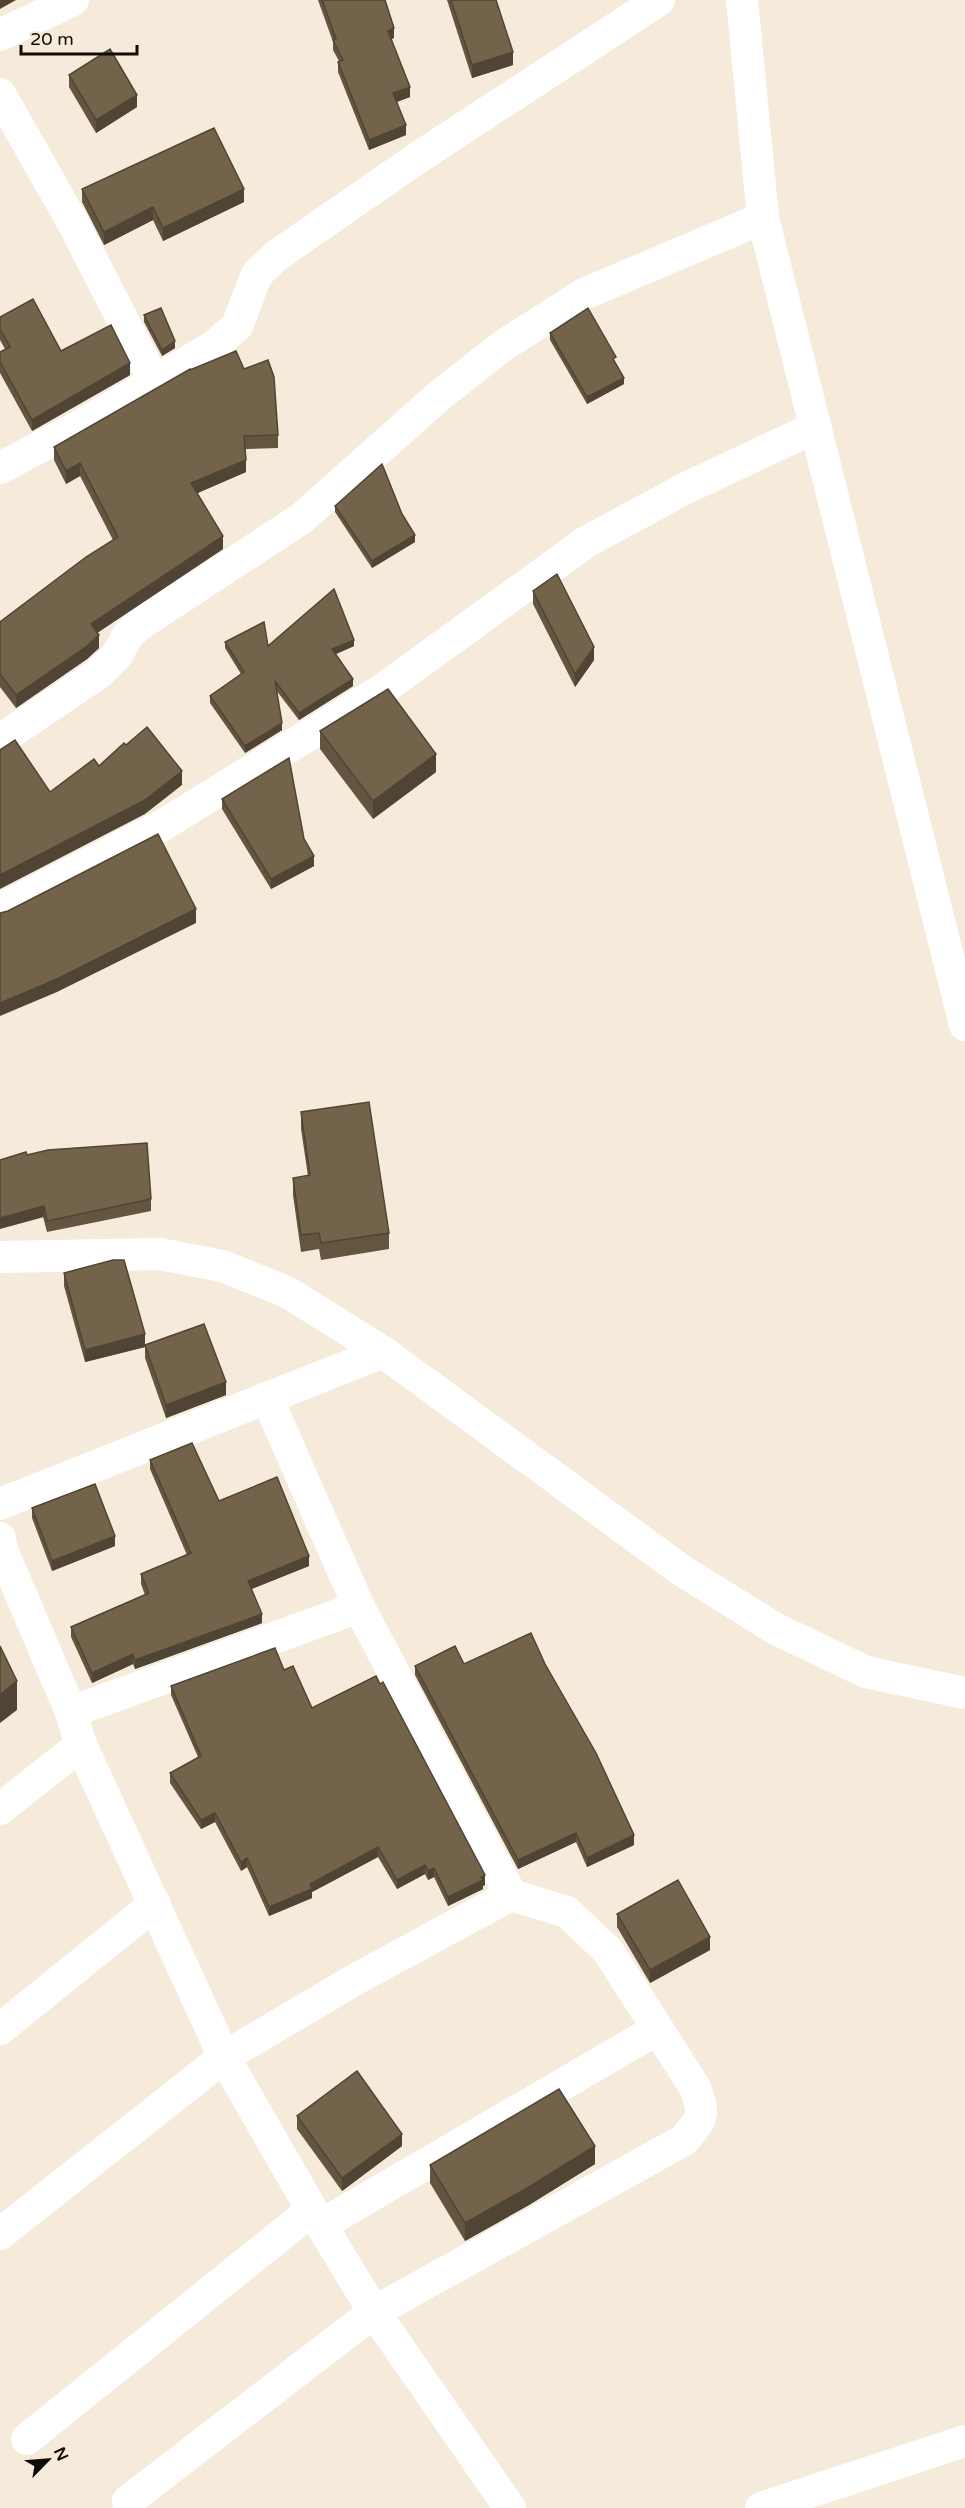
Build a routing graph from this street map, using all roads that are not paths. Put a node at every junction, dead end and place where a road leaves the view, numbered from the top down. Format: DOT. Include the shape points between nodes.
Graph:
graph roads {
  1 [pos="73,0"];
  2 [pos="659,0"];
  3 [pos="742,0"];
  4 [pos="0,35"];
  5 [pos="0,94"];
  6 [pos="764,218"];
  7 [pos="154,381"];
  8 [pos="816,428"];
  9 [pos="0,468"];
  10 [pos="0,740"];
  11 [pos="0,909"];
  12 [pos="965,1025"];
  13 [pos="0,1257"];
  14 [pos="383,1352"];
  15 [pos="267,1398"];
  16 [pos="0,1504"];
  17 [pos="0,1538"];
  18 [pos="359,1607"];
  19 [pos="965,1694"];
  20 [pos="70,1712"];
  21 [pos="81,1745"];
  22 [pos="0,1809"];
  23 [pos="511,1895"];
  24 [pos="155,1904"];
  25 [pos="0,2030"];
  26 [pos="656,2030"];
  27 [pos="224,2057"];
  28 [pos="317,2217"];
  29 [pos="0,2234"];
  30 [pos="374,2312"];
  31 [pos="27,2439"];
  32 [pos="965,2441"];
  33 [pos="128,2501"];
  34 [pos="510,2508"];
  35 [pos="761,2508"];
  1 -- 4 [label="street"];
  2 -- 7 [label="street" via="276,256 256,274 237,326 214,346"];
  3 -- 6 [label="street"];
  5 -- 7 [label="street" via="73,223"];
  6 -- 8 [label="street"];
  6 -- 10 [label="street" via="584,294 504,345 440,395 302,518 139,625 99,673"];
  7 -- 9 [label="street"];
  8 -- 11 [label="street" via="686,488 586,542 382,689 163,825"];
  8 -- 12 [label="street"];
  13 -- 14 [label="street" via="160,1254 222,1266 287,1292"];
  14 -- 15 [label="street"];
  14 -- 19 [label="street" via="681,1570 776,1629 866,1672"];
  15 -- 16 [label="street"];
  15 -- 18 [label="street"];
  17 -- 20 [label="street"];
  18 -- 20 [label="street"];
  18 -- 23 [label="street"];
  20 -- 21 [label="street"];
  21 -- 22 [label="street"];
  21 -- 24 [label="street"];
  23 -- 26 [label="street" via="567,1912 608,1951"];
  23 -- 27 [label="street" via="356,1979"];
  24 -- 25 [label="street"];
  24 -- 27 [label="street"];
  26 -- 28 [label="street"];
  26 -- 30 [label="street" via="694,2086 702,2107 698,2123 684,2140"];
  27 -- 28 [label="street"];
  27 -- 29 [label="street"];
  28 -- 30 [label="street"];
  28 -- 31 [label="street"];
  30 -- 33 [label="street"];
  30 -- 34 [label="street"];
  32 -- 35 [label="street"];
}
